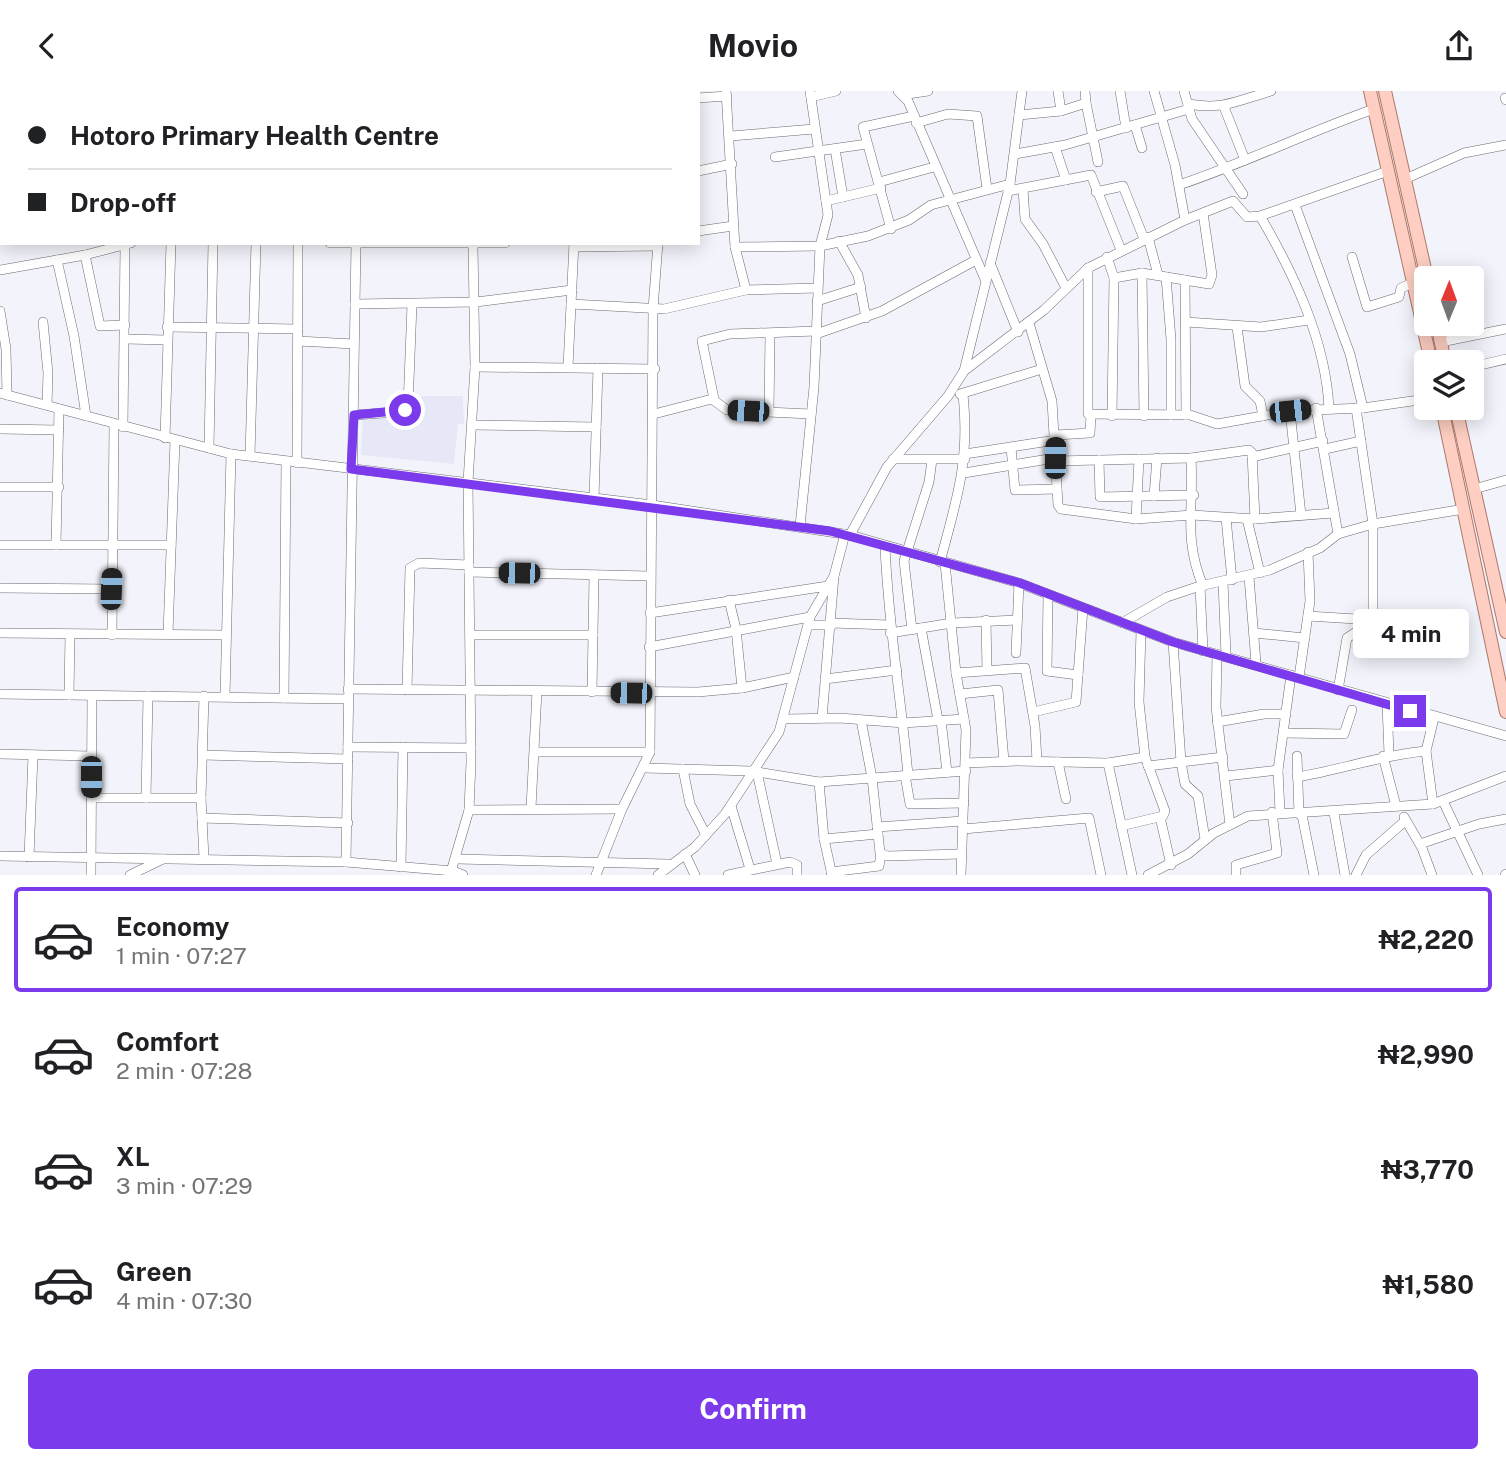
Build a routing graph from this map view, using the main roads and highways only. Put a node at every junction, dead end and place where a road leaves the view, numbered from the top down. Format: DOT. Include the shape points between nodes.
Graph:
graph roads {
  1 [pos="1370,91"];
  2 [pos="1385,91"];
  3 [pos="1424,266"];
  4 [pos="1428,350"];
  5 [pos="1445,420"];
  6 [pos="1459,420"];
  7 [pos="1494,578"];
  8 [pos="1479,582"];
  9 [pos="1506,632"];
  10 [pos="1506,712"];
  1 -- 4 [label="main road"];
  2 -- 3 [label="main road"];
  5 -- 8 [label="main road"];
  6 -- 7 [label="main road"];
  7 -- 8 [label="main road"];
  7 -- 9 [label="main road"];
  8 -- 10 [label="main road"];
}
